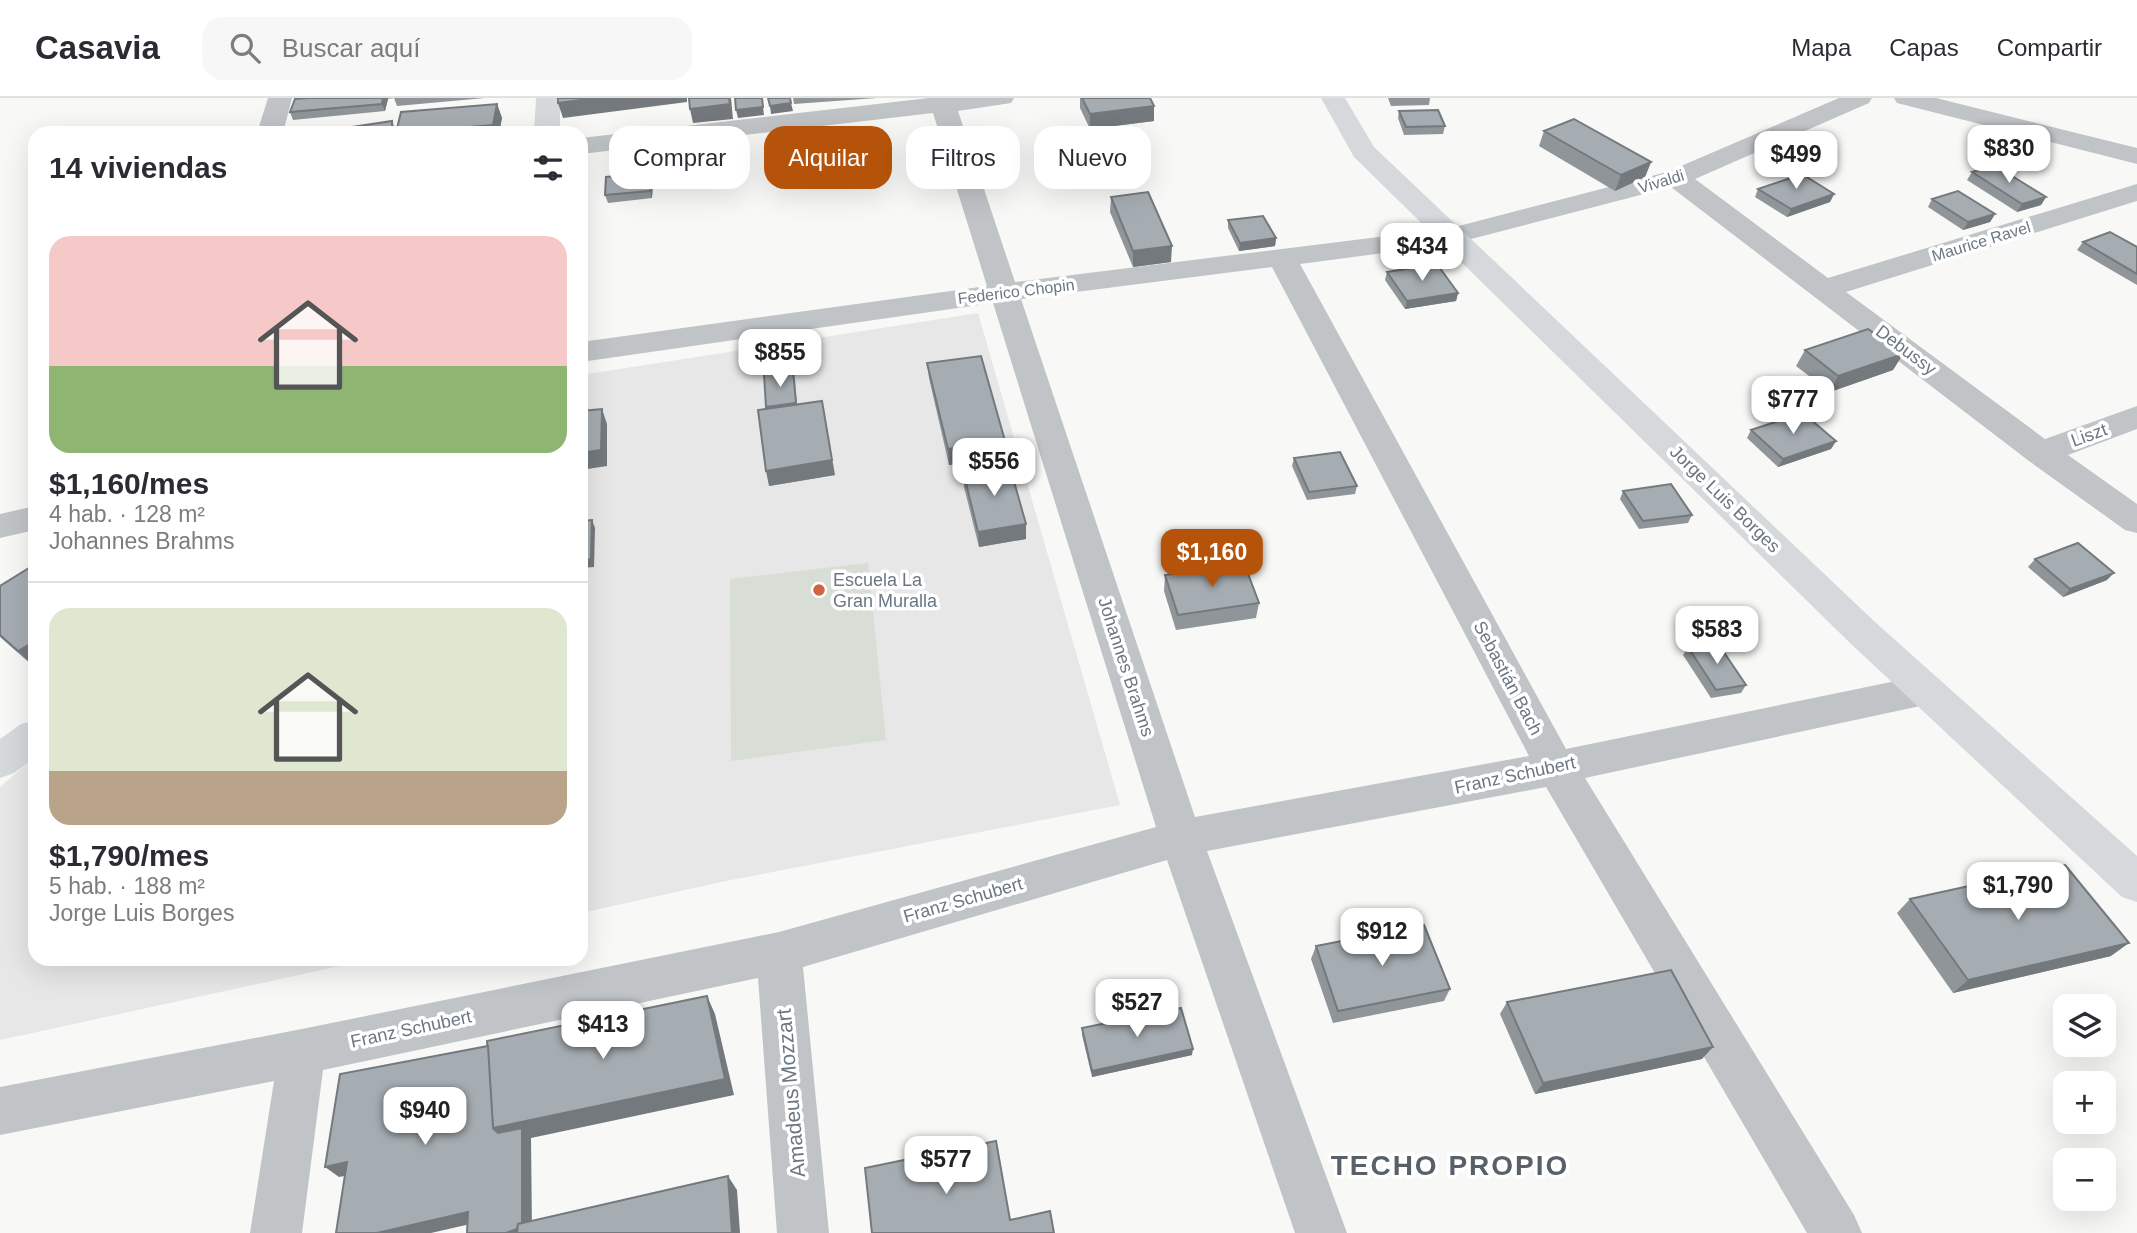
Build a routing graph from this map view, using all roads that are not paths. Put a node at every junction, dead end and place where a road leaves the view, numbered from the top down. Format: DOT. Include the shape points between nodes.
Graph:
graph roads {
  1 [pos="280,98"];
  2 [pos="548,98"];
  3 [pos="1002,98"];
  4 [pos="1333,98"];
  5 [pos="1860,98"];
  6 [pos="1906,98"];
  7 [pos="943,101"];
  8 [pos="272,126"];
  9 [pos="547,126"];
  10 [pos="2077,143"];
  11 [pos="588,145"];
  12 [pos="2137,156"];
  13 [pos="1676,178"];
  14 [pos="2137,179"];
  15 [pos="2137,192"];
  16 [pos="1452,236"];
  17 [pos="1282,258"];
  18 [pos="1825,289"];
  19 [pos="1006,292"];
  20 [pos="588,351"];
  21 [pos="2137,417"];
  22 [pos="2041,453"];
  23 [pos="28,520"];
  24 [pos="2137,521"];
  25 [pos="0,526"];
  26 [pos="1925,690"];
  27 [pos="28,741"];
  28 [pos="0,761"];
  29 [pos="1555,766"];
  30 [pos="1181,838"];
  31 [pos="2137,883"];
  32 [pos="779,953"];
  33 [pos="302,1052"];
  34 [pos="0,1111"];
  35 [pos="276,1233"];
  36 [pos="803,1233"];
  37 [pos="1321,1233"];
  38 [pos="1836,1233"];
  1 -- 8 [label="street"];
  2 -- 9 [label="street"];
  3 -- 7 [label="street"];
  4 -- 16 [label="street, Jorge Luis Borges" via="1363,150"];
  5 -- 13 [label="street, Vivaldi"];
  6 -- 10 [label="street"];
  7 -- 11 [label="street"];
  7 -- 19 [label="street, Johannes Brahms"];
  10 -- 12 [label="street"];
  10 -- 14 [label="street"];
  13 -- 16 [label="street, Vivaldi"];
  13 -- 18 [label="street, Debussy"];
  15 -- 18 [label="street, Maurice Ravel"];
  16 -- 17 [label="street, Federico Chopin"];
  16 -- 26 [label="street, Jorge Luis Borges"];
  17 -- 19 [label="street, Federico Chopin"];
  17 -- 29 [label="street, Sebastián Bach"];
  18 -- 22 [label="street, Debussy"];
  19 -- 20 [label="street, Federico Chopin"];
  19 -- 30 [label="street, Johannes Brahms"];
  21 -- 22 [label="street, Liszt"];
  22 -- 24 [label="street, Debussy"];
  23 -- 25 [label="street"];
  26 -- 29 [label="street, Franz Schubert"];
  26 -- 31 [label="street, Jorge Luis Borges"];
  27 -- 28 [label="street"];
  29 -- 30 [label="street, Franz Schubert"];
  29 -- 38 [label="street, Sebastián Bach"];
  30 -- 32 [label="street, Franz Schubert"];
  30 -- 37 [label="street, Johannes Brahms"];
  32 -- 33 [label="street, Franz Schubert"];
  32 -- 36 [label="street, Amadeus Mozzart"];
  33 -- 34 [label="street, Franz Schubert"];
  33 -- 35 [label="street"];
}
